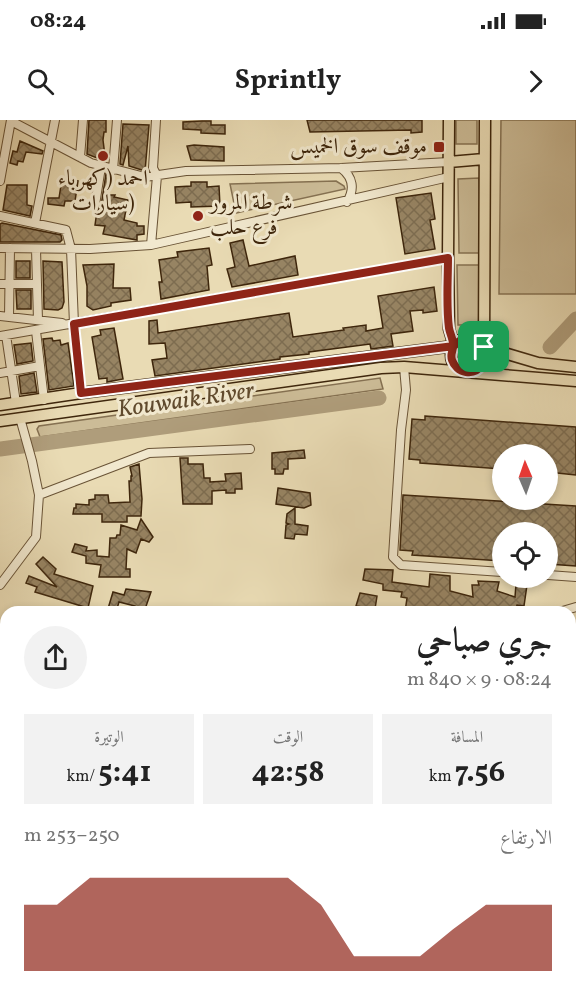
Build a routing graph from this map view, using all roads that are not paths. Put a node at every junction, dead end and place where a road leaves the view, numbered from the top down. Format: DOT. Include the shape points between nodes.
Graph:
graph roads {
  1 [pos="56,120"];
  2 [pos="83,120"];
  3 [pos="117,120"];
  4 [pos="156,120"];
  5 [pos="449,120"];
  6 [pos="485,120"];
  7 [pos="11,121"];
  8 [pos="52,142"];
  9 [pos="3,150"];
  10 [pos="80,157"];
  11 [pos="484,159"];
  12 [pos="449,162"];
  13 [pos="101,167"];
  14 [pos="341,168"];
  15 [pos="113,170"];
  16 [pos="157,176"];
  17 [pos="449,177"];
  18 [pos="0,181"];
  19 [pos="347,202"];
  20 [pos="95,205"];
  21 [pos="0,216"];
  22 [pos="35,223"];
  23 [pos="151,245"];
  24 [pos="0,248"];
  25 [pos="10,248"];
  26 [pos="36,249"];
  27 [pos="71,249"];
  28 [pos="448,258"];
  29 [pos="5,284"];
  30 [pos="37,284"];
  31 [pos="5,317"];
  32 [pos="38,320"];
  33 [pos="74,324"];
  34 [pos="36,331"];
  35 [pos="3,335"];
  36 [pos="454,346"];
  37 [pos="484,347"];
  38 [pos="40,366"];
  39 [pos="404,367"];
  40 [pos="576,368"];
  41 [pos="11,371"];
  42 [pos="468,372"];
  43 [pos="0,373"];
  44 [pos="576,381"];
  45 [pos="81,393"];
  46 [pos="44,400"];
  47 [pos="16,403"];
  48 [pos="0,405"];
  49 [pos="20,418"];
  50 [pos="0,420"];
  51 [pos="250,449"];
  52 [pos="39,495"];
  53 [pos="492,571"];
  54 [pos="558,576"];
  55 [pos="576,577"];
  56 [pos="0,585"];
  1 -- 8 [label="street"];
  2 -- 10 [label="street"];
  3 -- 15 [label="street"];
  4 -- 16 [label="street" via="153,168"];
  5 -- 12 [label="main road"];
  6 -- 11 [label="main road"];
  7 -- 8 [label="street"];
  7 -- 9 [label="street"];
  8 -- 10 [label="street"];
  8 -- 22 [label="street"];
  9 -- 18 [label="street"];
  10 -- 13 [label="street"];
  11 -- 12 [label="main road"];
  11 -- 37 [label="main road"];
  12 -- 14 [label="street"];
  12 -- 17 [label="main road"];
  13 -- 15 [label="street"];
  13 -- 20 [label="street"];
  14 -- 16 [label="street" via="186,171"];
  14 -- 19 [label="street" via="352,183"];
  15 -- 16 [label="street"];
  16 -- 23 [label="street"];
  17 -- 19 [label="street"];
  17 -- 28 [label="main road"];
  19 -- 23 [label="street"];
  21 -- 22 [label="street"];
  22 -- 27 [label="street" via="66,230"];
  23 -- 27 [label="street"];
  24 -- 25 [label="street"];
  25 -- 26 [label="street"];
  25 -- 29 [label="street"];
  26 -- 27 [label="street"];
  26 -- 30 [label="street"];
  27 -- 33 [label="street"];
  28 -- 33 [label="street"];
  28 -- 36 [label="main road" via="449,329"];
  29 -- 30 [label="street"];
  29 -- 31 [label="street"];
  30 -- 32 [label="street"];
  31 -- 32 [label="street"];
  32 -- 33 [label="street"];
  33 -- 34 [label="street"];
  33 -- 45 [label="street"];
  34 -- 35 [label="street"];
  34 -- 38 [label="street"];
  35 -- 41 [label="street"];
  36 -- 37 [label="main road" via="467,338"];
  36 -- 42 [label="main road" via="451,356 455,365"];
  36 -- 45 [label="main road"];
  37 -- 40 [label="main road" via="538,363"];
  37 -- 42 [label="main road" via="482,366"];
  38 -- 41 [label="street"];
  38 -- 46 [label="street"];
  39 -- 42 [label="main road"];
  39 -- 49 [label="main road"];
  39 -- 53 [label="street" via="406,390 393,556 401,565"];
  41 -- 43 [label="street"];
  41 -- 47 [label="street"];
  42 -- 44 [label="main road"];
  45 -- 46 [label="main road"];
  46 -- 47 [label="main road"];
  47 -- 48 [label="main road"];
  49 -- 50 [label="main road"];
  49 -- 52 [label="street"];
  51 -- 52 [label="street" via="149,453"];
  52 -- 56 [label="street" via="36,537"];
  54 -- 55 [label="street"];
}
